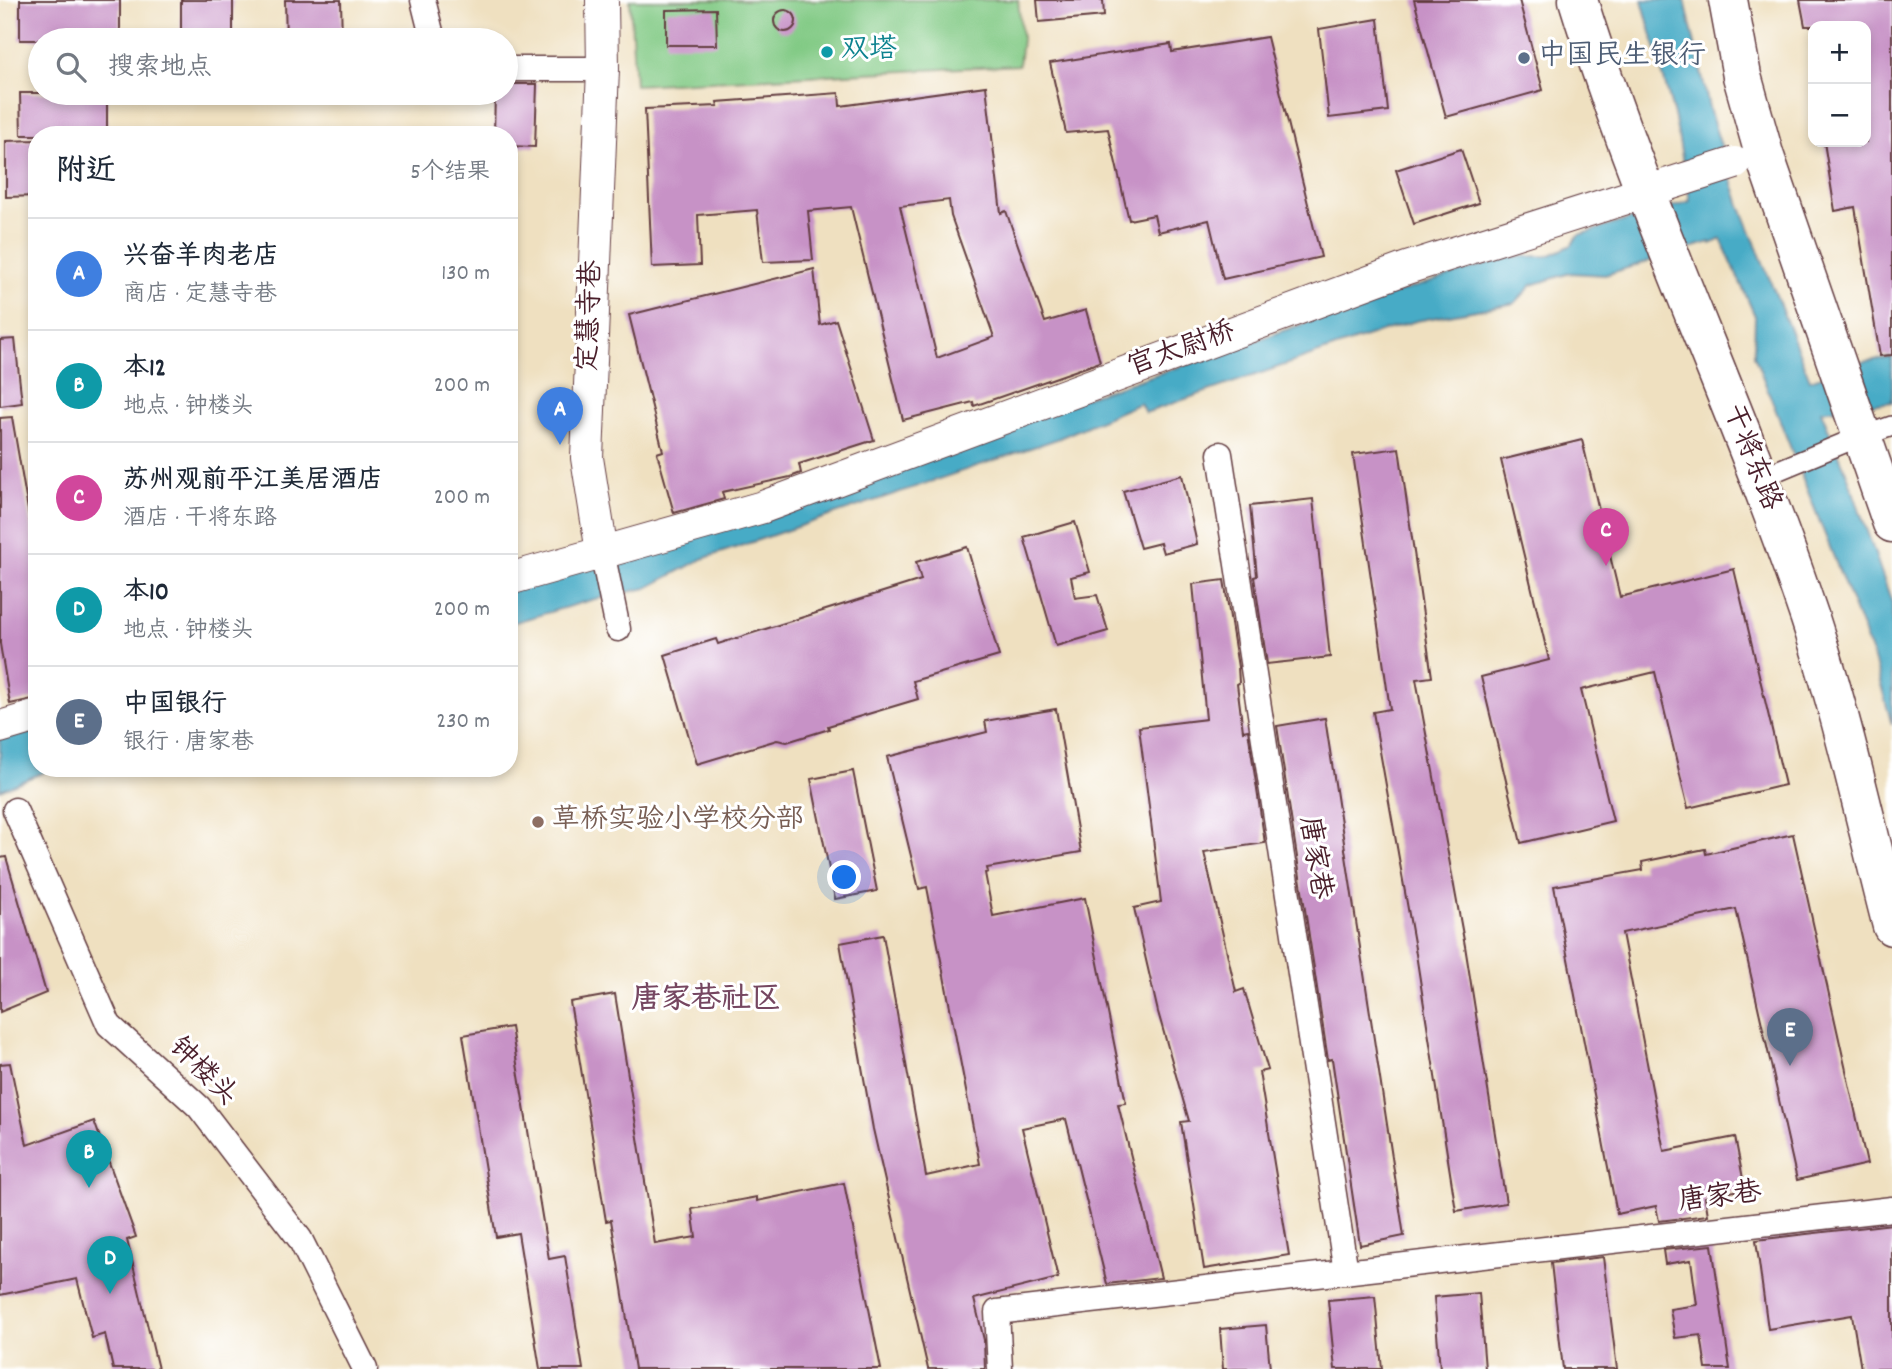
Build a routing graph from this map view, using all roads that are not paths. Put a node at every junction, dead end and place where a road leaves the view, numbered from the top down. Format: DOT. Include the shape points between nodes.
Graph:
graph roads {
  1 [pos="423,0"];
  2 [pos="602,0"];
  3 [pos="1578,0"];
  4 [pos="1728,0"];
  5 [pos="430,28"];
  6 [pos="518,69"];
  7 [pos="603,69"];
  8 [pos="1750,159"];
  9 [pos="1655,194"];
  10 [pos="1864,432"];
  11 [pos="1220,454"];
  12 [pos="1769,474"];
  13 [pos="1892,523"];
  14 [pos="604,558"];
  15 [pos="518,577"];
  16 [pos="618,629"];
  17 [pos="28,719"];
  18 [pos="0,727"];
  19 [pos="15,810"];
  20 [pos="1892,926"];
  21 [pos="1892,1209"];
  22 [pos="1346,1272"];
  23 [pos="365,1369"];
  24 [pos="1000,1369"];
  1 -- 5 [label="street"];
  2 -- 7 [label="street, 定慧寺巷"];
  3 -- 9 [label="main road, 干将东路" via="1625,140"];
  4 -- 8 [label="main road"];
  6 -- 7 [label="street"];
  7 -- 14 [label="street, 定慧寺巷" via="587,458"];
  8 -- 9 [label="street, 官太尉桥, bridge"];
  8 -- 10 [label="main road"];
  9 -- 12 [label="main road, 干将东路" via="1680,281"];
  9 -- 14 [label="street, 官太尉桥" via="1407,268 763,507"];
  10 -- 12 [label="street, bridge"];
  10 -- 13 [label="main road"];
  11 -- 22 [label="street, 唐家巷"];
  12 -- 20 [label="main road, 干将东路" via="1838,708"];
  14 -- 15 [label="street, 官太尉桥"];
  14 -- 16 [label="street, 定慧寺巷"];
  17 -- 18 [label="street"];
  19 -- 23 [label="street, 钟楼头" via="109,1025 200,1107 300,1239"];
  21 -- 22 [label="street, 唐家巷"];
  22 -- 24 [label="street, 唐家巷" via="997,1312"];
}
